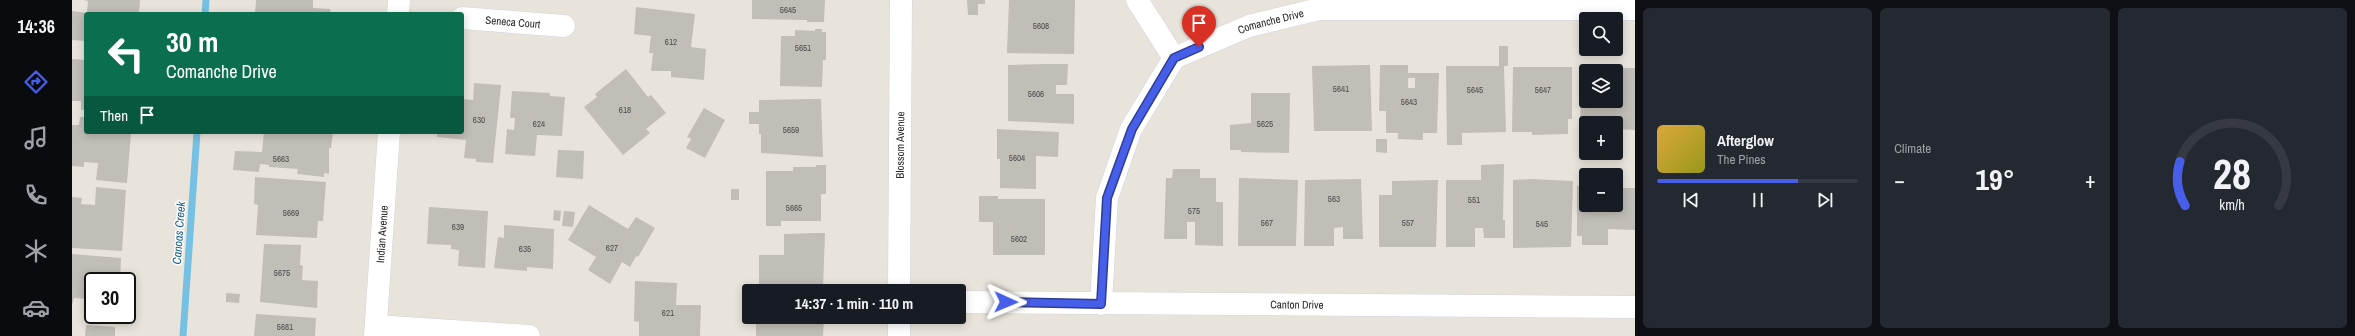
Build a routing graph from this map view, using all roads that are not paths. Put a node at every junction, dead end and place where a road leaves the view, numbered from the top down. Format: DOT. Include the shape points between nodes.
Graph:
graph roads {
  1 [pos="901,0"];
  2 [pos="1137,0"];
  3 [pos="1418,4"];
  4 [pos="1635,9"];
  5 [pos="464,18"];
  6 [pos="564,26"];
  7 [pos="1174,58"];
  8 [pos="389,134"];
  9 [pos="899,284"];
  10 [pos="966,302"];
  11 [pos="1101,304"];
  12 [pos="1635,306"];
  13 [pos="899,324"];
  14 [pos="375,331"];
  15 [pos="529,336"];
  16 [pos="899,336"];
  1 -- 9 [label="street, Blossom Avenue"];
  2 -- 7 [label="street"];
  3 -- 4 [label="street, Comanche Drive"];
  3 -- 7 [label="street, Comanche Drive" via="1319,9 1249,26"];
  5 -- 6 [label="street, Seneca Court"];
  7 -- 11 [label="street" via="1132,129 1107,198"];
  8 -- 14 [label="street, Indian Avenue"];
  10 -- 11 [label="street, Canton Drive"];
  11 -- 12 [label="street, Canton Drive"];
  13 -- 16 [label="street"];
  14 -- 15 [label="street"];
}
